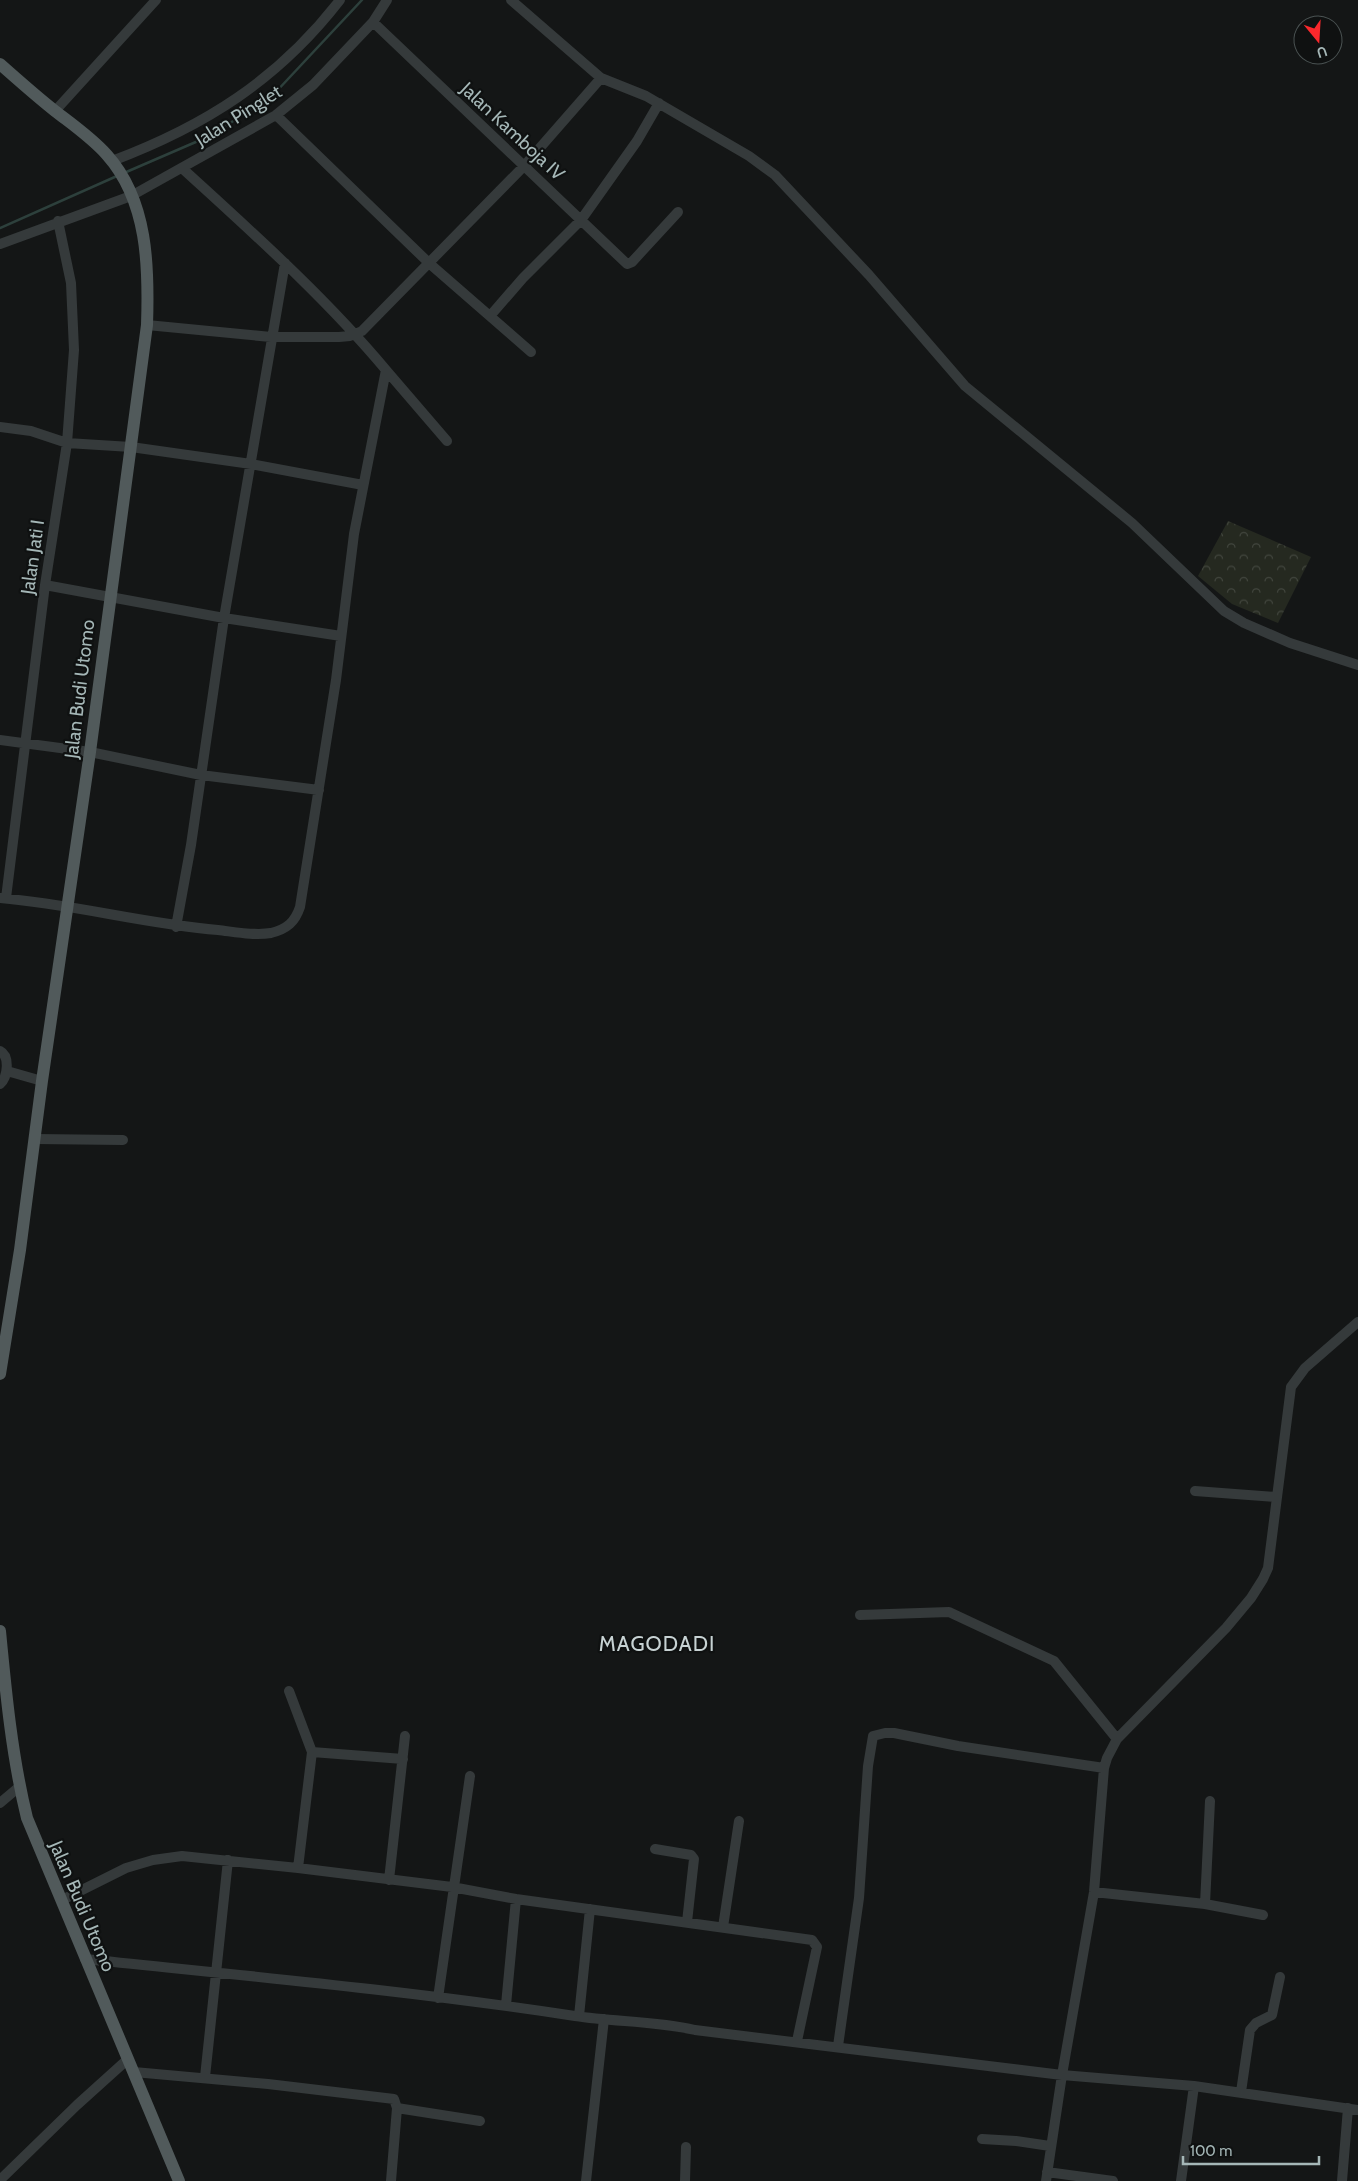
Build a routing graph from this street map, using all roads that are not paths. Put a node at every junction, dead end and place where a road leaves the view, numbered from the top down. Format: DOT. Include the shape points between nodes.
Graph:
graph roads {
  1 [pos="156,0"];
  2 [pos="340,0"];
  3 [pos="388,0"];
  4 [pos="511,0"];
  5 [pos="373,22"];
  6 [pos="0,64"];
  7 [pos="601,78"];
  8 [pos="659,103"];
  9 [pos="55,111"];
  10 [pos="276,115"];
  11 [pos="115,165"];
  12 [pos="524,166"];
  13 [pos="183,169"];
  14 [pos="130,193"];
  15 [pos="678,212"];
  16 [pos="581,220"];
  17 [pos="58,221"];
  18 [pos="0,244"];
  19 [pos="285,263"];
  20 [pos="430,264"];
  21 [pos="490,316"];
  22 [pos="147,325"];
  23 [pos="355,334"];
  24 [pos="271,337"];
  25 [pos="531,352"];
  26 [pos="386,370"];
  27 [pos="0,427"];
  28 [pos="447,441"];
  29 [pos="68,443"];
  30 [pos="131,448"];
  31 [pos="251,464"];
  32 [pos="363,485"];
  33 [pos="46,585"];
  34 [pos="110,596"];
  35 [pos="224,618"];
  36 [pos="342,636"];
  37 [pos="1358,665"];
  38 [pos="0,740"];
  39 [pos="27,745"];
  40 [pos="90,752"];
  41 [pos="201,775"];
  42 [pos="319,790"];
  43 [pos="3,898"];
  44 [pos="66,906"];
  45 [pos="176,927"];
  46 [pos="0,1051"];
  47 [pos="7,1071"];
  48 [pos="42,1081"];
  49 [pos="0,1084"];
  50 [pos="35,1139"];
  51 [pos="123,1140"];
  52 [pos="1358,1322"];
  53 [pos="0,1374"];
  54 [pos="1195,1491"];
  55 [pos="1276,1497"];
  56 [pos="860,1614"];
  57 [pos="0,1631"];
  58 [pos="2,1665"];
  59 [pos="289,1691"];
  60 [pos="405,1736"];
  61 [pos="1117,1739"];
  62 [pos="312,1752"];
  63 [pos="403,1760"];
  64 [pos="1104,1768"];
  65 [pos="470,1776"];
  66 [pos="19,1787"];
  67 [pos="1210,1801"];
  68 [pos="0,1803"];
  69 [pos="739,1821"];
  70 [pos="655,1850"];
  71 [pos="228,1860"];
  72 [pos="298,1868"];
  73 [pos="390,1880"];
  74 [pos="452,1887"];
  75 [pos="1094,1892"];
  76 [pos="516,1899"];
  77 [pos="62,1900"];
  78 [pos="1205,1904"];
  79 [pos="590,1909"];
  80 [pos="1264,1915"];
  81 [pos="687,1922"];
  82 [pos="723,1927"];
  83 [pos="85,1959"];
  84 [pos="216,1973"];
  85 [pos="1280,1977"];
  86 [pos="438,1998"];
  87 [pos="506,2005"];
  88 [pos="579,2016"];
  89 [pos="604,2019"];
  90 [pos="797,2041"];
  91 [pos="838,2046"];
  92 [pos="128,2059"];
  93 [pos="134,2072"];
  94 [pos="1062,2075"];
  95 [pos="205,2078"];
  96 [pos="1194,2086"];
  97 [pos="1241,2092"];
  98 [pos="397,2108"];
  99 [pos="1353,2109"];
  100 [pos="480,2120"];
  101 [pos="982,2139"];
  102 [pos="1050,2146"];
  103 [pos="686,2147"];
  104 [pos="1046,2176"];
  105 [pos="0,2180"];
  106 [pos="179,2181"];
  107 [pos="391,2181"];
  108 [pos="586,2181"];
  109 [pos="685,2181"];
  110 [pos="1113,2181"];
  111 [pos="1181,2181"];
  112 [pos="1342,2181"];
  1 -- 9 [label="street"];
  2 -- 11 [label="street" via="297,50 260,82 216,112"];
  3 -- 5 [label="street, Jalan Pinglet"];
  4 -- 7 [label="street"];
  5 -- 10 [label="street, Jalan Pinglet" via="313,85"];
  5 -- 12 [label="street, Jalan Kamboja IV"];
  6 -- 9 [label="main road, Jalan Budi Utomo"];
  7 -- 8 [label="street"];
  7 -- 12 [label="street"];
  8 -- 16 [label="street"];
  8 -- 37 [label="street" via="774,174 869,275 965,386 1132,523 1224,611 1290,643"];
  9 -- 11 [label="main road, Jalan Budi Utomo" via="88,136"];
  10 -- 13 [label="street, Jalan Pinglet"];
  10 -- 20 [label="street"];
  11 -- 14 [label="main road, Jalan Budi Utomo"];
  12 -- 16 [label="street, Jalan Kamboja IV"];
  12 -- 20 [label="street"];
  13 -- 14 [label="street, Jalan Pinglet"];
  13 -- 19 [label="street"];
  14 -- 17 [label="street, Jalan Pinglet"];
  14 -- 22 [label="main road, Jalan Budi Utomo" via="148,264"];
  15 -- 16 [label="street, Jalan Kamboja IV" via="628,264"];
  16 -- 21 [label="street"];
  17 -- 18 [label="street, Jalan Pinglet"];
  17 -- 29 [label="street, Jalan Jati I" via="71,283 74,350"];
  19 -- 23 [label="street"];
  19 -- 24 [label="street"];
  20 -- 21 [label="street"];
  20 -- 23 [label="street" via="368,327"];
  21 -- 25 [label="street"];
  22 -- 24 [label="street"];
  22 -- 30 [label="main road, Jalan Budi Utomo"];
  23 -- 24 [label="street"];
  23 -- 26 [label="street"];
  24 -- 31 [label="street"];
  26 -- 28 [label="street"];
  26 -- 32 [label="street"];
  27 -- 29 [label="street" via="31,431"];
  29 -- 30 [label="street"];
  29 -- 33 [label="street, Jalan Jati I"];
  30 -- 31 [label="street"];
  30 -- 34 [label="main road, Jalan Budi Utomo"];
  31 -- 32 [label="street"];
  31 -- 35 [label="street"];
  32 -- 36 [label="street"];
  33 -- 34 [label="street"];
  33 -- 39 [label="street, Jalan Jati I"];
  34 -- 35 [label="street"];
  34 -- 40 [label="main road, Jalan Budi Utomo"];
  35 -- 36 [label="street"];
  35 -- 41 [label="street"];
  36 -- 42 [label="street"];
  38 -- 39 [label="street"];
  39 -- 40 [label="street"];
  39 -- 43 [label="street, Jalan Jati I"];
  40 -- 41 [label="street"];
  40 -- 44 [label="main road, Jalan Budi Utomo"];
  41 -- 42 [label="street"];
  41 -- 45 [label="street"];
  42 -- 45 [label="street" via="300,907 290,925 260,934"];
  43 -- 44 [label="street"];
  44 -- 45 [label="street"];
  44 -- 48 [label="main road, Jalan Budi Utomo"];
  46 -- 47 [label="street" via="5,1057"];
  47 -- 48 [label="street"];
  47 -- 49 [label="street"];
  48 -- 50 [label="main road, Jalan Budi Utomo"];
  50 -- 51 [label="street"];
  50 -- 53 [label="main road, Jalan Budi Utomo"];
  52 -- 55 [label="street" via="1305,1368 1293,1383"];
  54 -- 55 [label="street"];
  55 -- 61 [label="street" via="1268,1568 1263,1579 1226,1628"];
  56 -- 61 [label="street" via="948,1612 1054,1661"];
  57 -- 58 [label="main road, Jalan Budi Utomo"];
  58 -- 66 [label="main road, Jalan Budi Utomo"];
  59 -- 62 [label="street"];
  60 -- 63 [label="street"];
  61 -- 64 [label="street"];
  62 -- 63 [label="street"];
  62 -- 72 [label="street"];
  63 -- 73 [label="street"];
  64 -- 75 [label="street"];
  64 -- 91 [label="street" via="894,1733 873,1736 859,1898"];
  65 -- 74 [label="street"];
  66 -- 68 [label="street"];
  66 -- 77 [label="main road, Jalan Budi Utomo" via="27,1818"];
  67 -- 78 [label="street"];
  69 -- 82 [label="street"];
  70 -- 81 [label="street" via="691,1855 694,1859"];
  71 -- 72 [label="street"];
  71 -- 77 [label="street" via="182,1856 153,1860 126,1868"];
  71 -- 84 [label="street"];
  72 -- 73 [label="street"];
  73 -- 74 [label="street"];
  74 -- 76 [label="street"];
  74 -- 86 [label="street"];
  75 -- 78 [label="street"];
  75 -- 94 [label="street"];
  76 -- 79 [label="street"];
  76 -- 87 [label="street"];
  77 -- 83 [label="main road, Jalan Budi Utomo"];
  78 -- 80 [label="street"];
  79 -- 81 [label="street"];
  79 -- 88 [label="street"];
  81 -- 82 [label="street"];
  82 -- 90 [label="street" via="812,1940 817,1945"];
  83 -- 84 [label="street"];
  83 -- 92 [label="main road, Jalan Budi Utomo"];
  84 -- 86 [label="street"];
  84 -- 95 [label="street"];
  85 -- 97 [label="street" via="1272,2015 1250,2030"];
  86 -- 87 [label="street"];
  87 -- 88 [label="street"];
  88 -- 89 [label="street"];
  89 -- 90 [label="street"];
  89 -- 108 [label="street"];
  90 -- 91 [label="street"];
  91 -- 94 [label="street"];
  92 -- 93 [label="main road, Jalan Budi Utomo"];
  92 -- 105 [label="street"];
  93 -- 95 [label="street"];
  93 -- 106 [label="main road, Jalan Budi Utomo"];
  94 -- 96 [label="street"];
  94 -- 102 [label="street"];
  95 -- 98 [label="street" via="391,2098 396,2101"];
  96 -- 97 [label="street"];
  96 -- 111 [label="street"];
  97 -- 99 [label="street"];
  98 -- 100 [label="street"];
  98 -- 107 [label="street"];
  99 -- 112 [label="street"];
  101 -- 102 [label="street"];
  102 -- 104 [label="street"];
  103 -- 109 [label="street"];
  104 -- 110 [label="street"];
}
